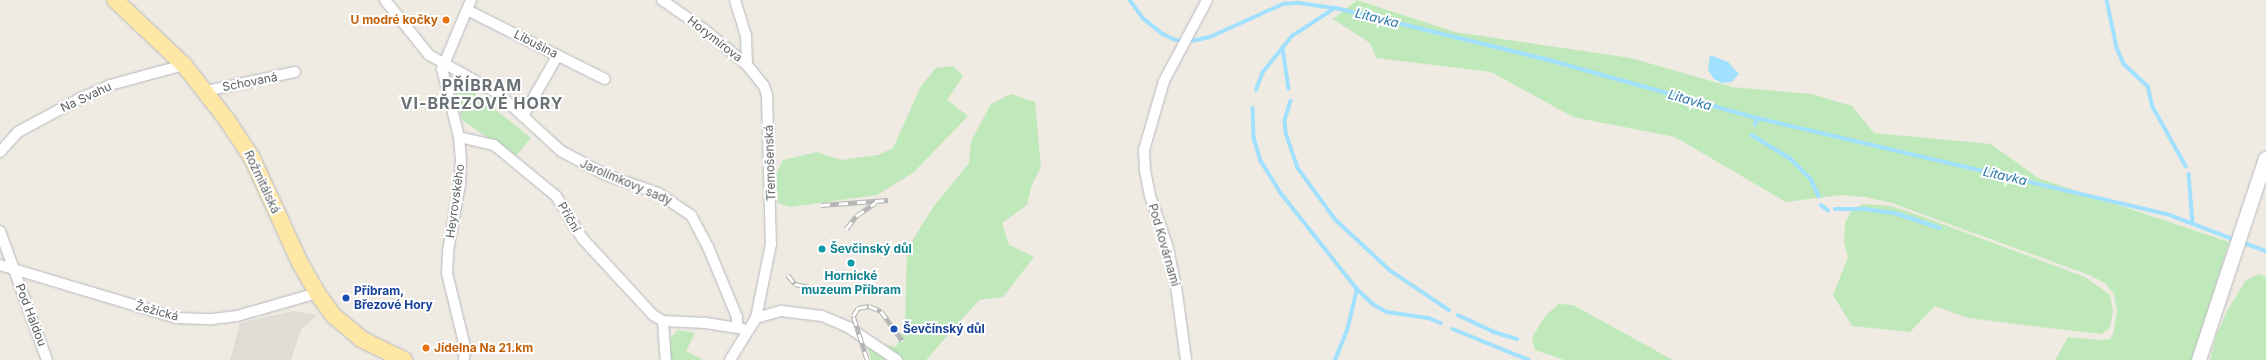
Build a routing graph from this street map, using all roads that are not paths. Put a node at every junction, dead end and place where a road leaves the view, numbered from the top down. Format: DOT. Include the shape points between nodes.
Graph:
graph roads {
  1 [pos="115,0"];
  2 [pos="385,0"];
  3 [pos="471,0"];
  4 [pos="662,0"];
  5 [pos="736,0"];
  6 [pos="1207,0"];
  7 [pos="467,10"];
  8 [pos="558,55"];
  9 [pos="444,61"];
  10 [pos="184,64"];
  11 [pos="747,65"];
  12 [pos="295,72"];
  13 [pos="605,79"];
  14 [pos="206,91"];
  15 [pos="523,116"];
  16 [pos="459,137"];
  17 [pos="0,152"];
  18 [pos="2266,159"];
  19 [pos="0,231"];
  20 [pos="0,265"];
  21 [pos="14,269"];
  22 [pos="317,293"];
  23 [pos="756,318"];
  24 [pos="663,321"];
  25 [pos="742,329"];
  26 [pos="48,360"];
  27 [pos="404,360"];
  28 [pos="464,360"];
  29 [pos="666,360"];
  30 [pos="730,360"];
  31 [pos="897,360"];
  32 [pos="1186,360"];
  33 [pos="2199,360"];
  1 -- 10 [label="main road, Rožmitálská"];
  2 -- 9 [label="street, Jarolímkovy sady" via="429,55"];
  3 -- 7 [label="street, Heyrovského"];
  4 -- 11 [label="street, Horymírova" via="705,30"];
  5 -- 11 [label="street" via="746,36"];
  6 -- 32 [label="street, Pod Kovárnami" via="1164,81 1144,150 1145,170 1176,286"];
  7 -- 8 [label="street, Libušina"];
  7 -- 9 [label="street, Heyrovského"];
  8 -- 13 [label="street, Libušina"];
  8 -- 15 [label="street"];
  9 -- 15 [label="street, Jarolímkovy sady" via="499,94"];
  9 -- 16 [label="street, Heyrovského" via="443,78"];
  10 -- 14 [label="main road, Rožmitálská"];
  10 -- 17 [label="street, Na Svahu" via="110,85 81,98 18,132"];
  11 -- 23 [label="street, Třemošenská" via="764,86 767,95 771,192 771,244"];
  12 -- 14 [label="street, Schovaná"];
  14 -- 22 [label="main road, Rožmitálská" via="252,158 290,243"];
  15 -- 25 [label="street, Jarolímkovy sady" via="561,151 584,165 658,193 691,214 705,240"];
  16 -- 24 [label="street, Příční" via="494,145 556,196 582,238 654,315"];
  16 -- 28 [label="street, Heyrovského" via="460,184 448,251 447,273 465,347"];
  18 -- 33 [label="street"];
  19 -- 21 [label="street"];
  20 -- 21 [label="street, Žežická"];
  21 -- 22 [label="street, Žežická" via="177,318 237,316"];
  21 -- 26 [label="street, Pod Haldou"];
  22 -- 27 [label="main road, Rožmitálská" via="348,328 378,349"];
  23 -- 25 [label="street, Třemošenská"];
  23 -- 31 [label="street" via="781,310 822,316 848,328"];
  24 -- 25 [label="street"];
  24 -- 29 [label="street"];
  25 -- 30 [label="street, Třemošenská"];
}
